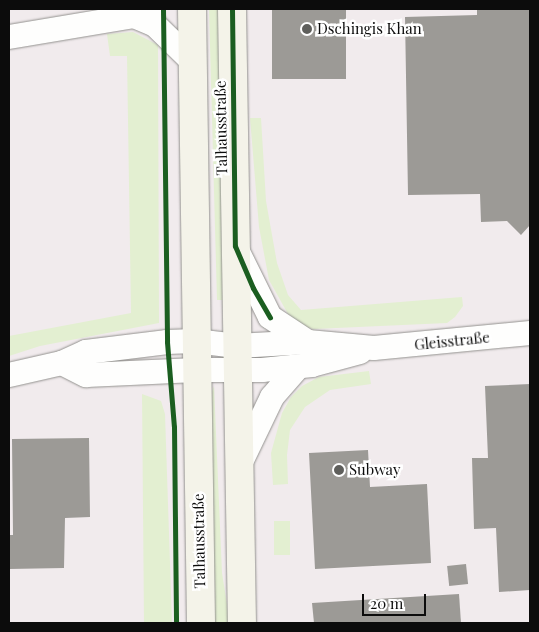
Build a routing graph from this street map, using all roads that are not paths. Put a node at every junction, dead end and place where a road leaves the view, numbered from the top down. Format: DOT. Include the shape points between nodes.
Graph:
graph roads {
  1 [pos="192,9"];
  2 [pos="232,9"];
  3 [pos="142,13"];
  4 [pos="9,37"];
  5 [pos="193,62"];
  6 [pos="235,246"];
  7 [pos="530,333"];
  8 [pos="196,341"];
  9 [pos="308,342"];
  10 [pos="374,348"];
  11 [pos="237,358"];
  12 [pos="62,363"];
  13 [pos="298,367"];
  14 [pos="196,370"];
  15 [pos="9,375"];
  16 [pos="239,466"];
  17 [pos="201,623"];
  18 [pos="242,623"];
  1 -- 5 [label="main road, Talhausstraße"];
  2 -- 6 [label="main road, Talhausstraße"];
  3 -- 4 [label="street"];
  3 -- 5 [label="street"];
  5 -- 8 [label="main road, Talhausstraße"];
  6 -- 9 [label="street" via="270,317"];
  6 -- 11 [label="main road, Talhausstraße"];
  7 -- 10 [label="street, Gleisstraße"];
  8 -- 11 [label="street"];
  8 -- 12 [label="street" via="86,352"];
  8 -- 14 [label="main road, Talhausstraße"];
  9 -- 10 [label="street, Gleisstraße"];
  9 -- 11 [label="street, Gleisstraße"];
  10 -- 13 [label="street, Gleisstraße"];
  11 -- 13 [label="street, Gleisstraße"];
  11 -- 14 [label="street"];
  11 -- 16 [label="main road, Talhausstraße"];
  12 -- 14 [label="street" via="86,375"];
  12 -- 15 [label="street"];
  13 -- 16 [label="street" via="272,397"];
  14 -- 17 [label="main road, Talhausstraße"];
  16 -- 18 [label="main road, Talhausstraße"];
}
